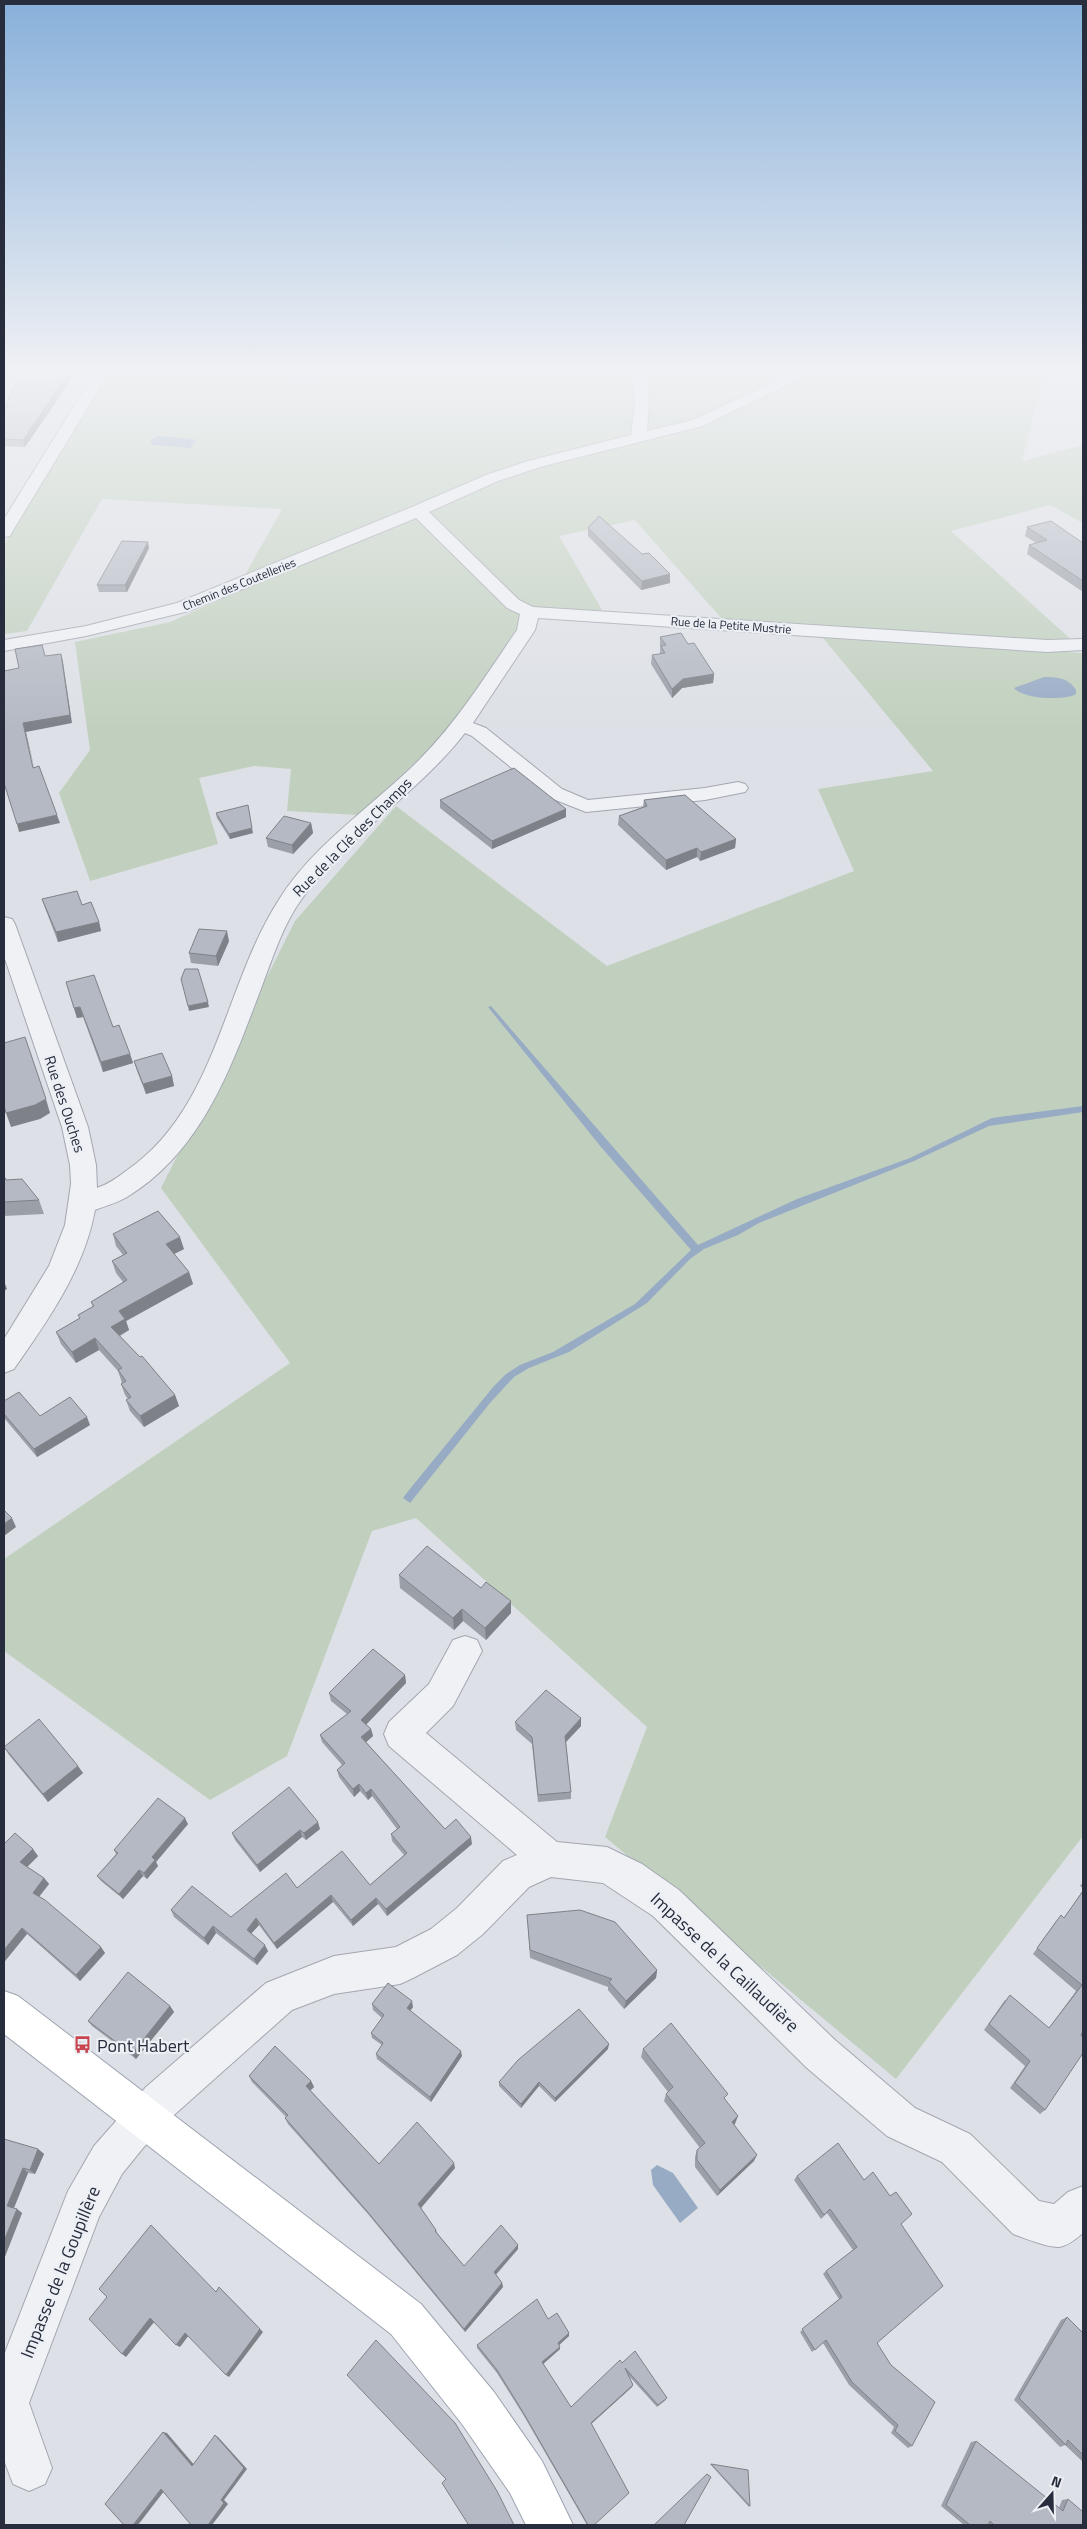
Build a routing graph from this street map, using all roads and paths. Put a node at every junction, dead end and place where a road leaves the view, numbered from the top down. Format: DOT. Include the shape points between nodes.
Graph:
graph roads {
  1 [pos="29,492"];
  2 [pos="462,492"];
  3 [pos="418,511"];
  4 [pos="4,532"];
  5 [pos="530,612"];
  6 [pos="4,645"];
  7 [pos="1083,646"];
  8 [pos="462,725"];
  9 [pos="738,788"];
  10 [pos="4,924"];
  11 [pos="83,1204"];
  12 [pos="4,1361"];
  13 [pos="465,1651"];
  14 [pos="550,1859"];
  15 [pos="4,2010"];
  16 [pos="144,2116"];
  17 [pos="1083,2207"];
  18 [pos="29,2468"];
  19 [pos="550,2525"];
  1 -- 4 [label="street"];
  2 -- 3 [label="street, Chemin des Coutelleries"];
  3 -- 5 [label="street, Rue de la Petite Mustrie" via="513,604"];
  3 -- 6 [label="street, Chemin des Coutelleries" via="183,607 86,631"];
  5 -- 7 [label="street, Rue de la Petite Mustrie"];
  5 -- 8 [label="street, Rue de la Clé des Champs" via="526,630"];
  8 -- 9 [label="street" via="479,732 555,793 586,806"];
  8 -- 11 [label="street, Rue de la Clé des Champs" via="296,891 267,944 213,1080 191,1122 161,1159 118,1190"];
  10 -- 11 [label="street, Rue des Ouches" via="71,1115 84,1164"];
  11 -- 12 [label="street, Rue des Ouches" via="71,1249 44,1303"];
  13 -- 14 [label="street" via="441,1695 401,1734"];
  14 -- 16 [label="street, Impasse de la Caillaudière" via="516,1874 470,1921 444,1942 400,1965 334,1975 279,1996"];
  14 -- 17 [label="street, Impasse de la Caillaudière" via="607,1865 666,1903 828,2060 900,2122 956,2148 1028,2219 1059,2226"];
  15 -- 16 [label="main road"];
  16 -- 18 [label="street, Impasse de la Goupillère" via="108,2160 83,2206 7,2403"];
  16 -- 19 [label="main road" via="406,2319 478,2408 526,2477"];
}
